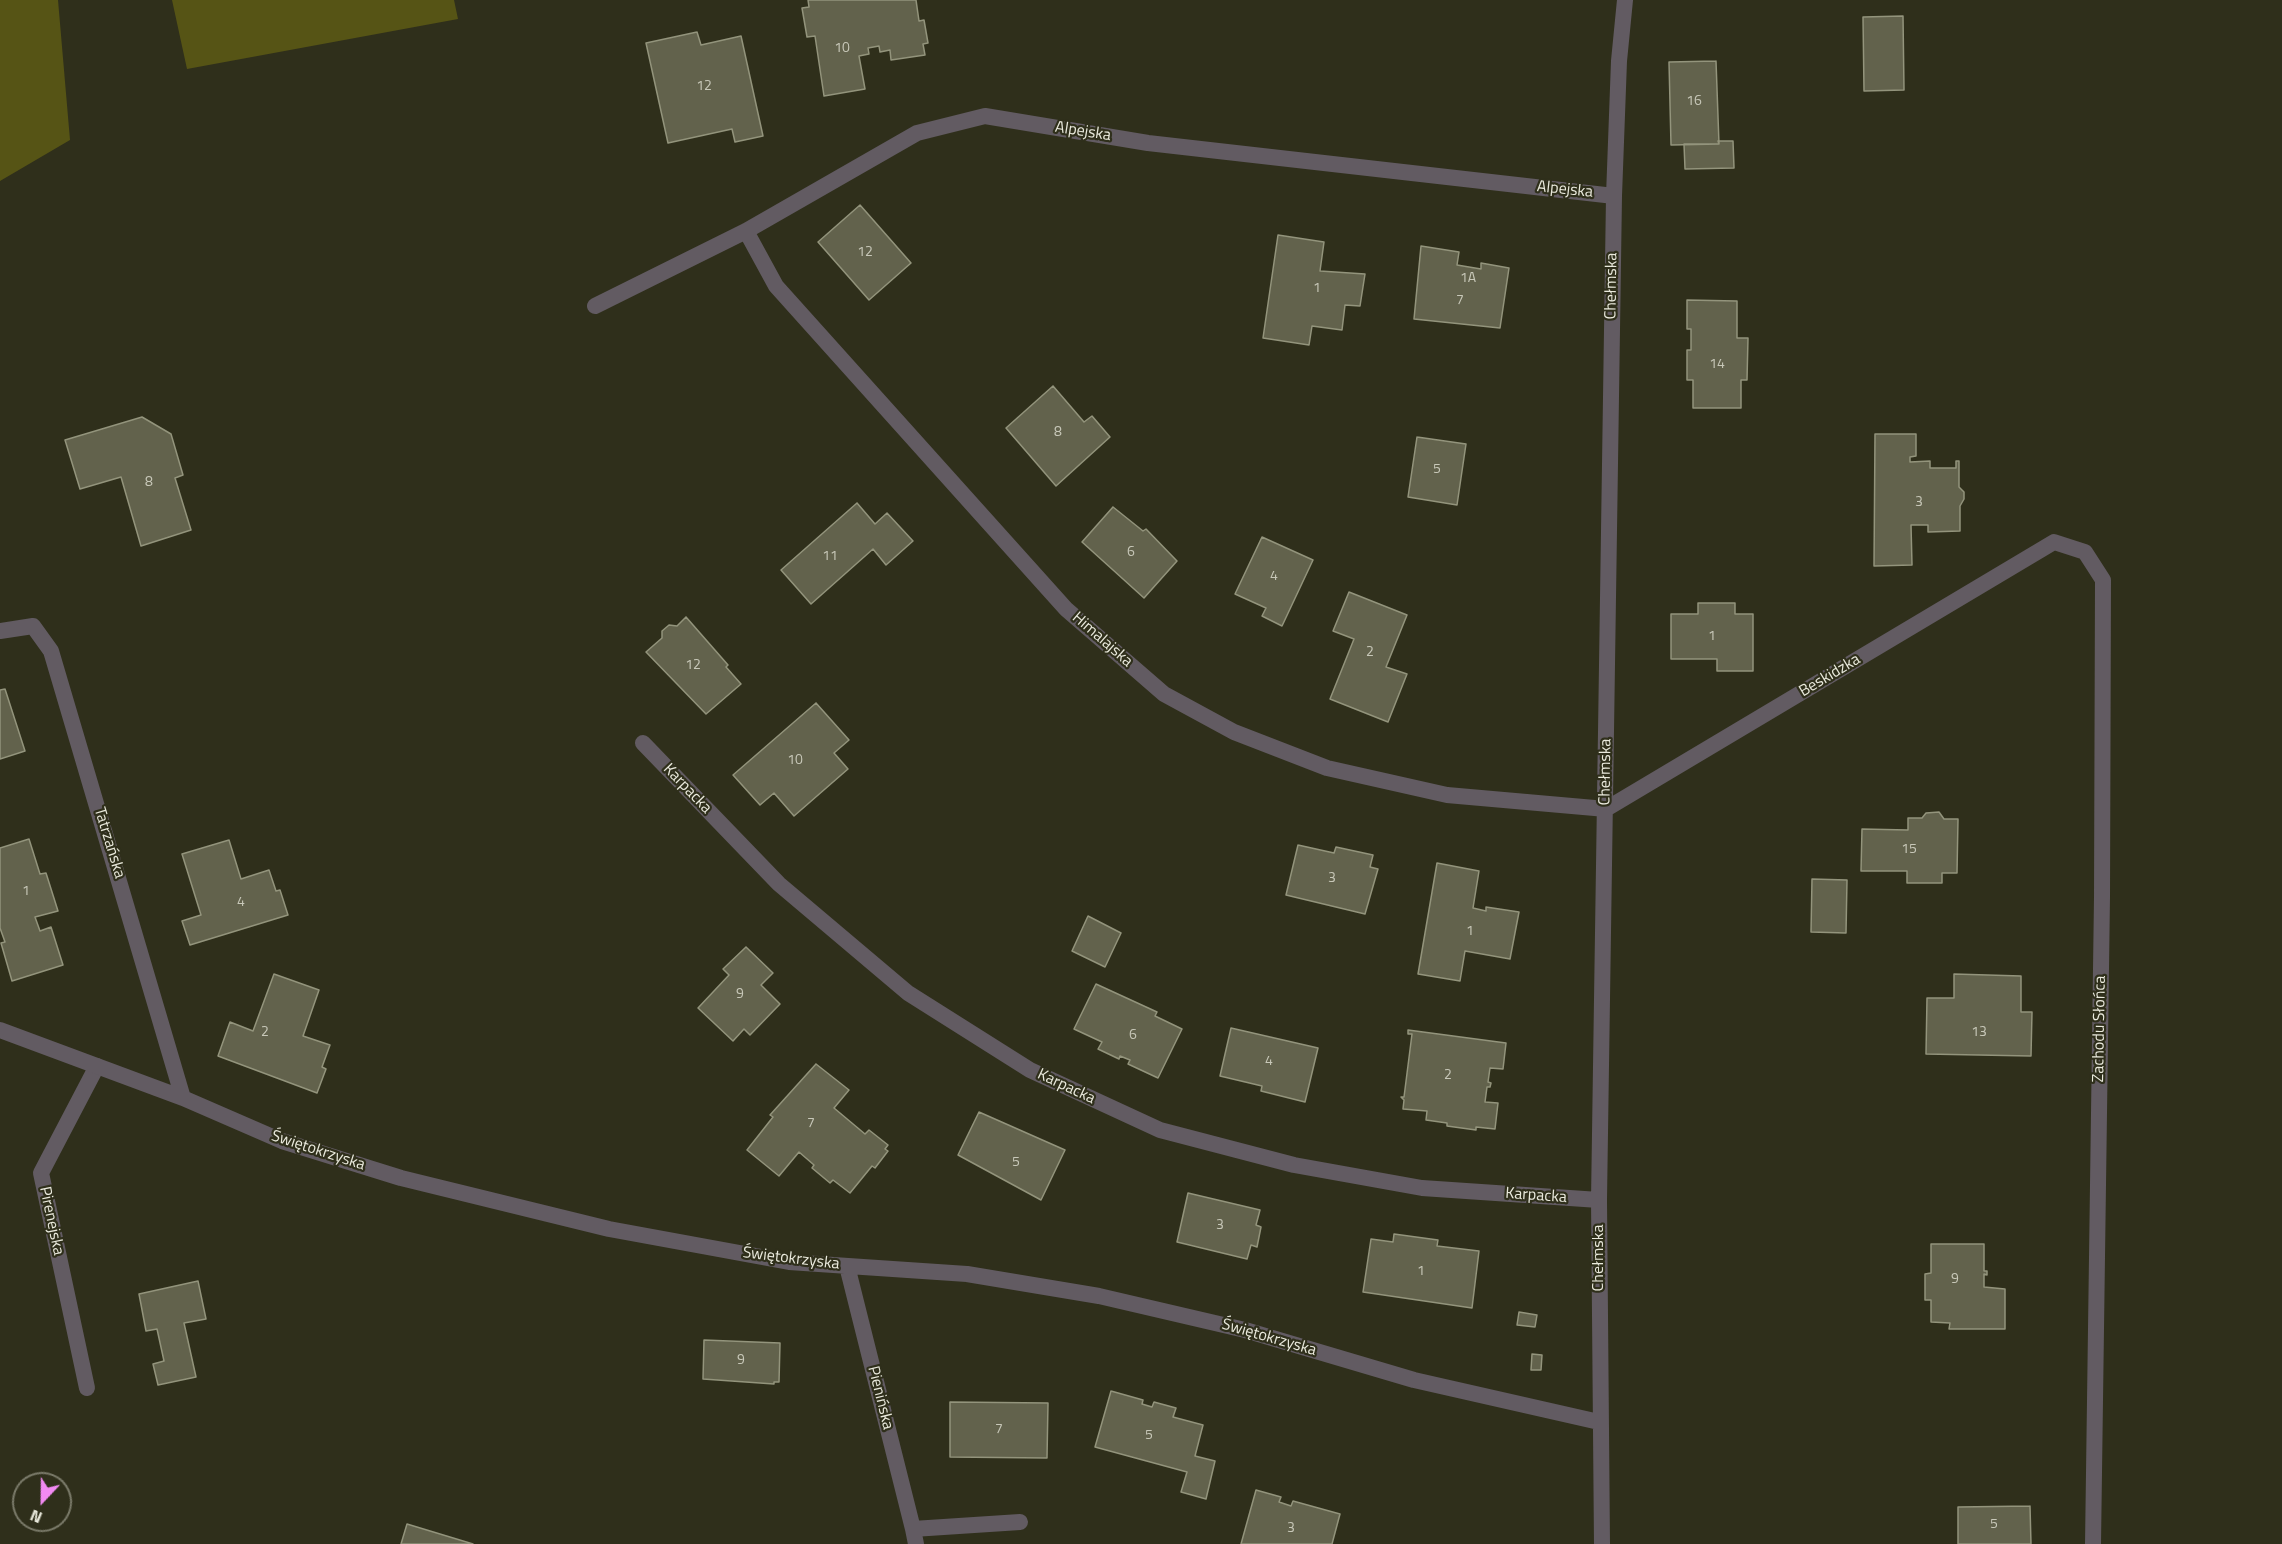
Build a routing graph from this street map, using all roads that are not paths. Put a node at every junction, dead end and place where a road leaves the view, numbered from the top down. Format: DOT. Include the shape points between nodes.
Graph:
graph roads {
  1 [pos="1625,0"];
  2 [pos="1614,196"];
  3 [pos="746,231"];
  4 [pos="595,306"];
  5 [pos="2054,542"];
  6 [pos="0,631"];
  7 [pos="643,743"];
  8 [pos="1606,809"];
  9 [pos="0,1030"];
  10 [pos="97,1066"];
  11 [pos="183,1098"];
  12 [pos="1599,1200"];
  13 [pos="847,1266"];
  14 [pos="87,1388"];
  15 [pos="1599,1422"];
  16 [pos="1020,1522"];
  17 [pos="914,1536"];
  18 [pos="1602,1544"];
  19 [pos="2094,1544"];
  1 -- 2 [label="street, Chełmska"];
  2 -- 3 [label="street, Alpejska" via="1148,143 985,116 917,133"];
  2 -- 8 [label="street, Chełmska"];
  3 -- 4 [label="street, Alpejska"];
  3 -- 8 [label="street, Himalajska" via="776,286 1059,600 1164,693 1234,732 1327,768 1447,795"];
  5 -- 8 [label="street, Beskidzka"];
  5 -- 19 [label="street, Zachodu Słońca" via="2085,552 2103,580"];
  6 -- 11 [label="street, Tatrzańska" via="33,626 51,651"];
  7 -- 12 [label="street, Karpacka" via="779,884 908,993 1030,1070 1160,1130 1294,1165 1422,1188"];
  8 -- 12 [label="street, Chełmska"];
  9 -- 10 [label="street, Świętokrzyska"];
  10 -- 11 [label="street, Świętokrzyska"];
  10 -- 14 [label="street, Pirenejska" via="41,1173"];
  11 -- 13 [label="street, Świętokrzyska" via="282,1141 401,1178 609,1229 789,1262"];
  12 -- 15 [label="street, Chełmska"];
  13 -- 15 [label="street, Świętokrzyska" via="967,1274 1099,1296 1245,1330 1414,1380"];
  13 -- 17 [label="street, Pienińska"];
  15 -- 18 [label="street, Chełmska"];
  16 -- 17 [label="street, Pienińska"];
}
